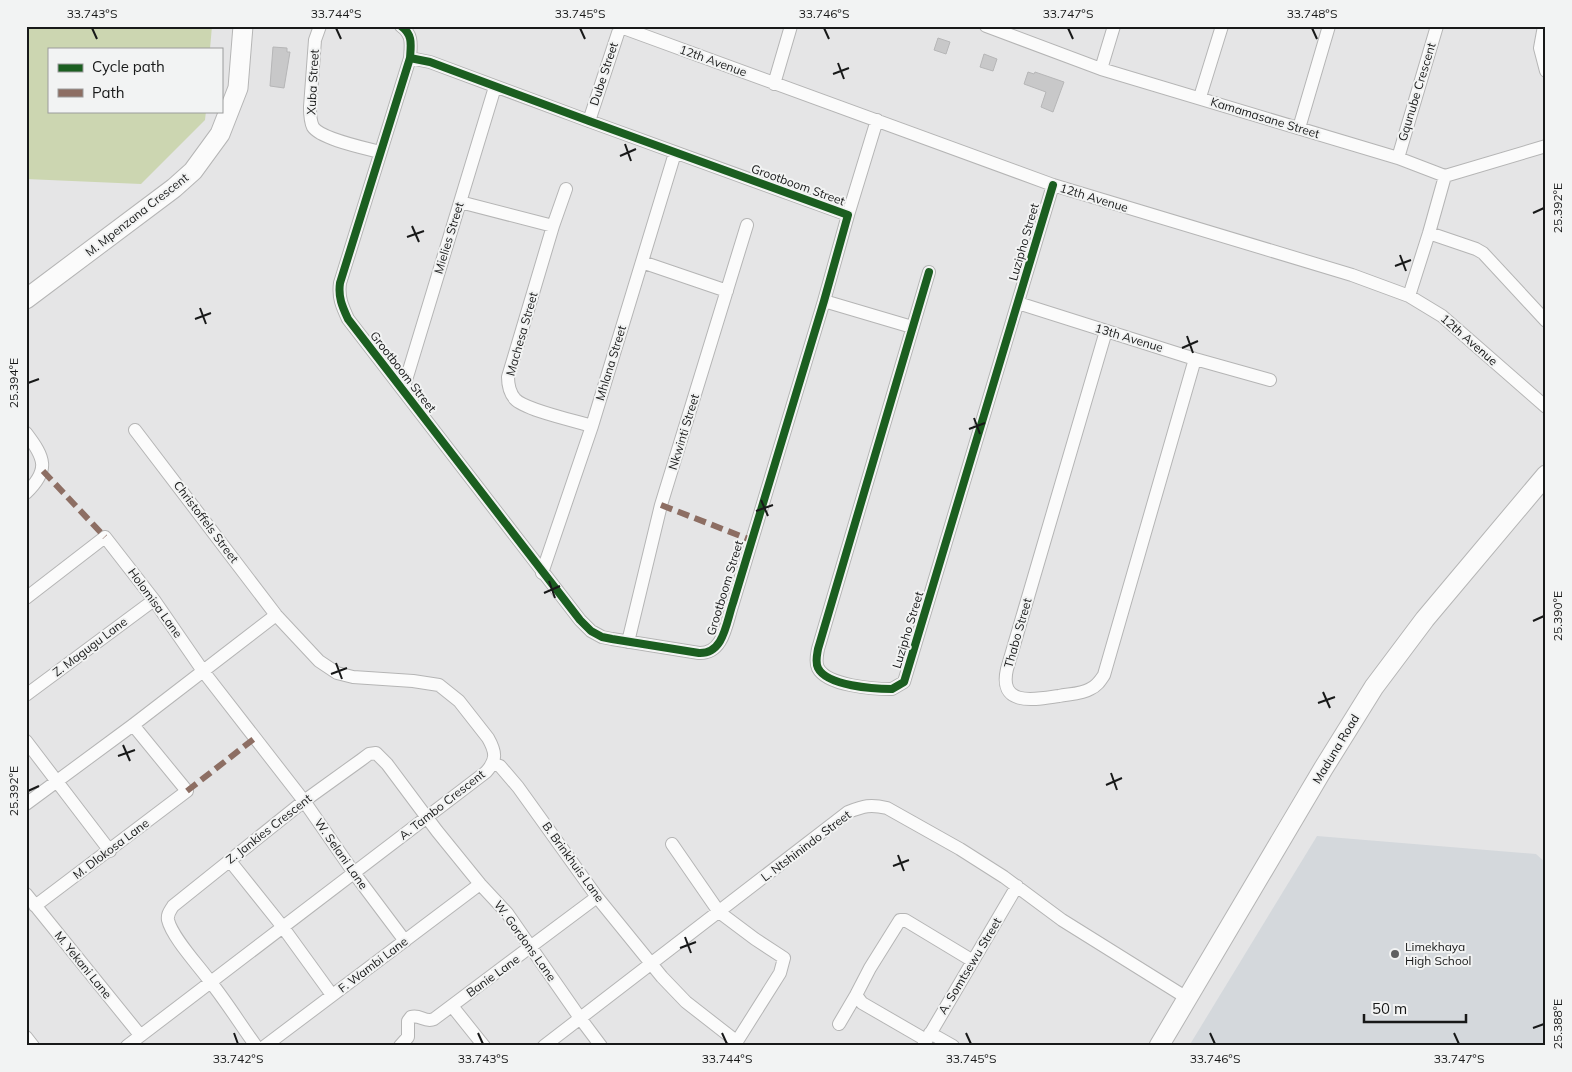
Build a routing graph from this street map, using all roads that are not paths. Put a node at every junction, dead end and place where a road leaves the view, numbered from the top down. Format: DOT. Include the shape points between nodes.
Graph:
graph roads {
  1 [pos="243,26"];
  2 [pos="320,26"];
  3 [pos="401,26"];
  4 [pos="791,26"];
  5 [pos="986,26"];
  6 [pos="1114,26"];
  7 [pos="1222,26"];
  8 [pos="1329,26"];
  9 [pos="1437,26"];
  10 [pos="1544,26"];
  11 [pos="619,27"];
  12 [pos="1007,30"];
  13 [pos="410,58"];
  14 [pos="1101,69"];
  15 [pos="1546,71"];
  16 [pos="774,84"];
  17 [pos="495,87"];
  18 [pos="1200,98"];
  19 [pos="877,120"];
  20 [pos="589,121"];
  21 [pos="1299,128"];
  22 [pos="1546,146"];
  23 [pos="380,152"];
  24 [pos="675,153"];
  25 [pos="1398,158"];
  26 [pos="1446,176"];
  27 [pos="1053,185"];
  28 [pos="566,189"];
  29 [pos="460,202"];
  30 [pos="848,214"];
  31 [pos="553,226"];
  32 [pos="748,226"];
  33 [pos="1429,234"];
  34 [pos="642,262"];
  35 [pos="929,272"];
  36 [pos="727,291"];
  37 [pos="1409,296"];
  38 [pos="26,300"];
  39 [pos="824,301"];
  40 [pos="1018,303"];
  41 [pos="1546,321"];
  42 [pos="912,327"];
  43 [pos="1106,331"];
  44 [pos="1195,359"];
  45 [pos="1270,380"];
  46 [pos="403,390"];
  47 [pos="1546,407"];
  48 [pos="592,426"];
  49 [pos="135,430"];
  50 [pos="26,433"];
  51 [pos="1546,475"];
  52 [pos="26,493"];
  53 [pos="542,573"];
  54 [pos="28,592"];
  55 [pos="154,600"];
  56 [pos="276,614"];
  57 [pos="628,642"];
  58 [pos="203,671"];
  59 [pos="26,695"];
  60 [pos="133,725"];
  61 [pos="26,741"];
  62 [pos="493,764"];
  63 [pos="58,781"];
  64 [pos="304,801"];
  65 [pos="26,804"];
  66 [pos="427,817"];
  67 [pos="672,844"];
  68 [pos="110,851"];
  69 [pos="230,861"];
  70 [pos="354,873"];
  71 [pos="480,884"];
  72 [pos="1017,886"];
  73 [pos="26,894"];
  74 [pos="597,897"];
  75 [pos="35,906"];
  76 [pos="719,912"];
  77 [pos="282,926"];
  78 [pos="405,941"];
  79 [pos="531,948"];
  80 [pos="973,961"];
  81 [pos="652,963"];
  82 [pos="211,981"];
  83 [pos="332,995"];
  84 [pos="856,995"];
  85 [pos="1187,998"];
  86 [pos="452,1006"];
  87 [pos="580,1018"];
  88 [pos="838,1024"];
  89 [pos="140,1035"];
  90 [pos="26,1037"];
  91 [pos="927,1039"];
  92 [pos="735,1043"];
  93 [pos="33,1046"];
  94 [pos="127,1046"];
  95 [pos="256,1046"];
  96 [pos="265,1046"];
  97 [pos="400,1046"];
  98 [pos="484,1046"];
  99 [pos="544,1046"];
  100 [pos="601,1046"];
  101 [pos="953,1046"];
  102 [pos="1159,1046"];
  1 -- 38 [label="street, M. Mpenzana Crescent" via="238,88 220,134 194,171"];
  2 -- 23 [label="street, Xuba Street" via="315,40 310,107 314,127 326,136"];
  3 -- 13 [label="street" via="411,40"];
  4 -- 16 [label="street"];
  5 -- 12 [label="street, Kamamasane Street"];
  6 -- 14 [label="street"];
  7 -- 18 [label="street"];
  8 -- 21 [label="street"];
  9 -- 25 [label="street, Gqunube Crescent"];
  10 -- 15 [label="street" via="1540,48"];
  11 -- 16 [label="street, 12th Avenue"];
  11 -- 20 [label="street, Dube Street"];
  12 -- 14 [label="street, Kamamasane Street"];
  13 -- 17 [label="street, Grootboom Street" via="430,62"];
  13 -- 23 [label="street, Grootboom Street"];
  14 -- 18 [label="street, Kamamasane Street"];
  16 -- 19 [label="street, 12th Avenue"];
  17 -- 20 [label="street, Grootboom Street"];
  17 -- 29 [label="street, Mielies Street"];
  18 -- 21 [label="street, Kamamasane Street"];
  19 -- 27 [label="street, 12th Avenue"];
  19 -- 30 [label="street, Grootboom Street"];
  20 -- 24 [label="street, Grootboom Street"];
  21 -- 25 [label="street, Kamamasane Street"];
  22 -- 26 [label="street"];
  23 -- 46 [label="street, Grootboom Street" via="339,293 348,318"];
  24 -- 30 [label="street, Grootboom Street"];
  24 -- 34 [label="street, Mhlana Street"];
  25 -- 26 [label="street, Kamamasane Street"];
  26 -- 33 [label="street"];
  27 -- 37 [label="street, 12th Avenue" via="1352,275"];
  27 -- 40 [label="street, Luzipho Street"];
  28 -- 31 [label="street, Machesa Street"];
  29 -- 31 [label="street"];
  29 -- 46 [label="street, Mielies Street"];
  30 -- 39 [label="street, Grootboom Street"];
  31 -- 48 [label="street, Machesa Street" via="508,386 519,403"];
  32 -- 36 [label="street, Nkwinti Street"];
  33 -- 37 [label="street"];
  33 -- 41 [label="street" via="1483,253"];
  34 -- 36 [label="street"];
  34 -- 48 [label="street, Mhlana Street"];
  35 -- 42 [label="street, Luzipho Street"];
  36 -- 57 [label="street, Nkwinti Street" via="661,505"];
  37 -- 47 [label="street, 12th Avenue" via="1442,316"];
  39 -- 42 [label="street"];
  39 -- 57 [label="street, Grootboom Street" via="720,643 706,653"];
  40 -- 42 [label="street, Luzipho Street" via="904,682 887,689 832,681 822,674 816,660 824,624"];
  40 -- 43 [label="street, 13th Avenue"];
  43 -- 44 [label="street, 13th Avenue"];
  43 -- 44 [label="street, Thabo Street" via="1007,669 1008,689 1020,699 1032,700 1089,690 1104,675"];
  44 -- 45 [label="street, 13th Avenue"];
  46 -- 53 [label="street, Grootboom Street"];
  48 -- 53 [label="street, Mhlana Street"];
  49 -- 56 [label="street, Christoffels Street"];
  50 -- 52 [label="street" via="39,454 43,471"];
  51 -- 85 [label="street, Maduna Road" via="1399,652 1374,687"];
  53 -- 57 [label="street, Grootboom Street" via="591,631 602,637"];
  54 -- 55 [label="street, Holomisa Lane" via="105,537"];
  55 -- 58 [label="street, Holomisa Lane"];
  55 -- 59 [label="street, Z. Magugu Lane"];
  56 -- 58 [label="street"];
  56 -- 62 [label="street, A. Tambo Crescent" via="319,662 337,673 432,683 448,692 488,738 494,752"];
  58 -- 60 [label="street"];
  58 -- 64 [label="street, W. Selani Lane"];
  60 -- 63 [label="street"];
  60 -- 68 [label="street, M. Dlokosa Lane" via="187,791"];
  61 -- 63 [label="street"];
  62 -- 66 [label="street, A. Tambo Crescent"];
  62 -- 74 [label="street, B. Brinkhuis Lane" via="500,766 518,787"];
  63 -- 65 [label="street"];
  63 -- 68 [label="street"];
  64 -- 66 [label="street, Z. Jankies Crescent" via="369,754 376,753"];
  64 -- 69 [label="street, Z. Jankies Crescent"];
  64 -- 70 [label="street, W. Selani Lane"];
  66 -- 70 [label="street, A. Tambo Crescent"];
  66 -- 71 [label="street, W. Gordons Lane"];
  67 -- 76 [label="street"];
  68 -- 75 [label="street, M. Dlokosa Lane"];
  69 -- 77 [label="street"];
  69 -- 82 [label="street, Z. Jankies Crescent" via="168,912 169,923 177,937"];
  70 -- 77 [label="street, A. Tambo Crescent"];
  70 -- 78 [label="street, W. Selani Lane"];
  71 -- 78 [label="street, F. Wambi Lane"];
  71 -- 79 [label="street, W. Gordons Lane" via="507,913"];
  72 -- 76 [label="street, L. Ntshinindo Street" via="903,816 887,808 865,805 848,812"];
  72 -- 80 [label="street, A. Somtsewu Street"];
  72 -- 85 [label="street, L. Ntshinindo Street" via="1062,920"];
  73 -- 75 [label="street, M. Yekani Lane"];
  74 -- 79 [label="street, Banie Lane"];
  74 -- 81 [label="street, B. Brinkhuis Lane"];
  75 -- 89 [label="street, M. Yekani Lane"];
  76 -- 81 [label="street, L. Ntshinindo Street"];
  76 -- 92 [label="street" via="784,958 780,973"];
  77 -- 82 [label="street, A. Tambo Crescent"];
  77 -- 83 [label="street"];
  78 -- 83 [label="street, F. Wambi Lane"];
  79 -- 86 [label="street, Banie Lane"];
  79 -- 87 [label="street, W. Gordons Lane"];
  80 -- 84 [label="street" via="900,920"];
  80 -- 91 [label="street, A. Somtsewu Street"];
  81 -- 87 [label="street, L. Ntshinindo Street"];
  81 -- 92 [label="street, B. Brinkhuis Lane" via="686,1002"];
  82 -- 89 [label="street, A. Tambo Crescent"];
  82 -- 95 [label="street"];
  83 -- 96 [label="street, F. Wambi Lane"];
  84 -- 88 [label="street"];
  84 -- 91 [label="street" via="862,1003"];
  85 -- 102 [label="street, Maduna Road"];
  86 -- 97 [label="street, Banie Lane" via="431,1020 411,1016 408,1036"];
  86 -- 98 [label="street"];
  87 -- 99 [label="street, L. Ntshinindo Street"];
  87 -- 100 [label="street, W. Gordons Lane"];
  89 -- 94 [label="street, A. Tambo Crescent"];
  90 -- 93 [label="street"];
  91 -- 101 [label="street"];
}
